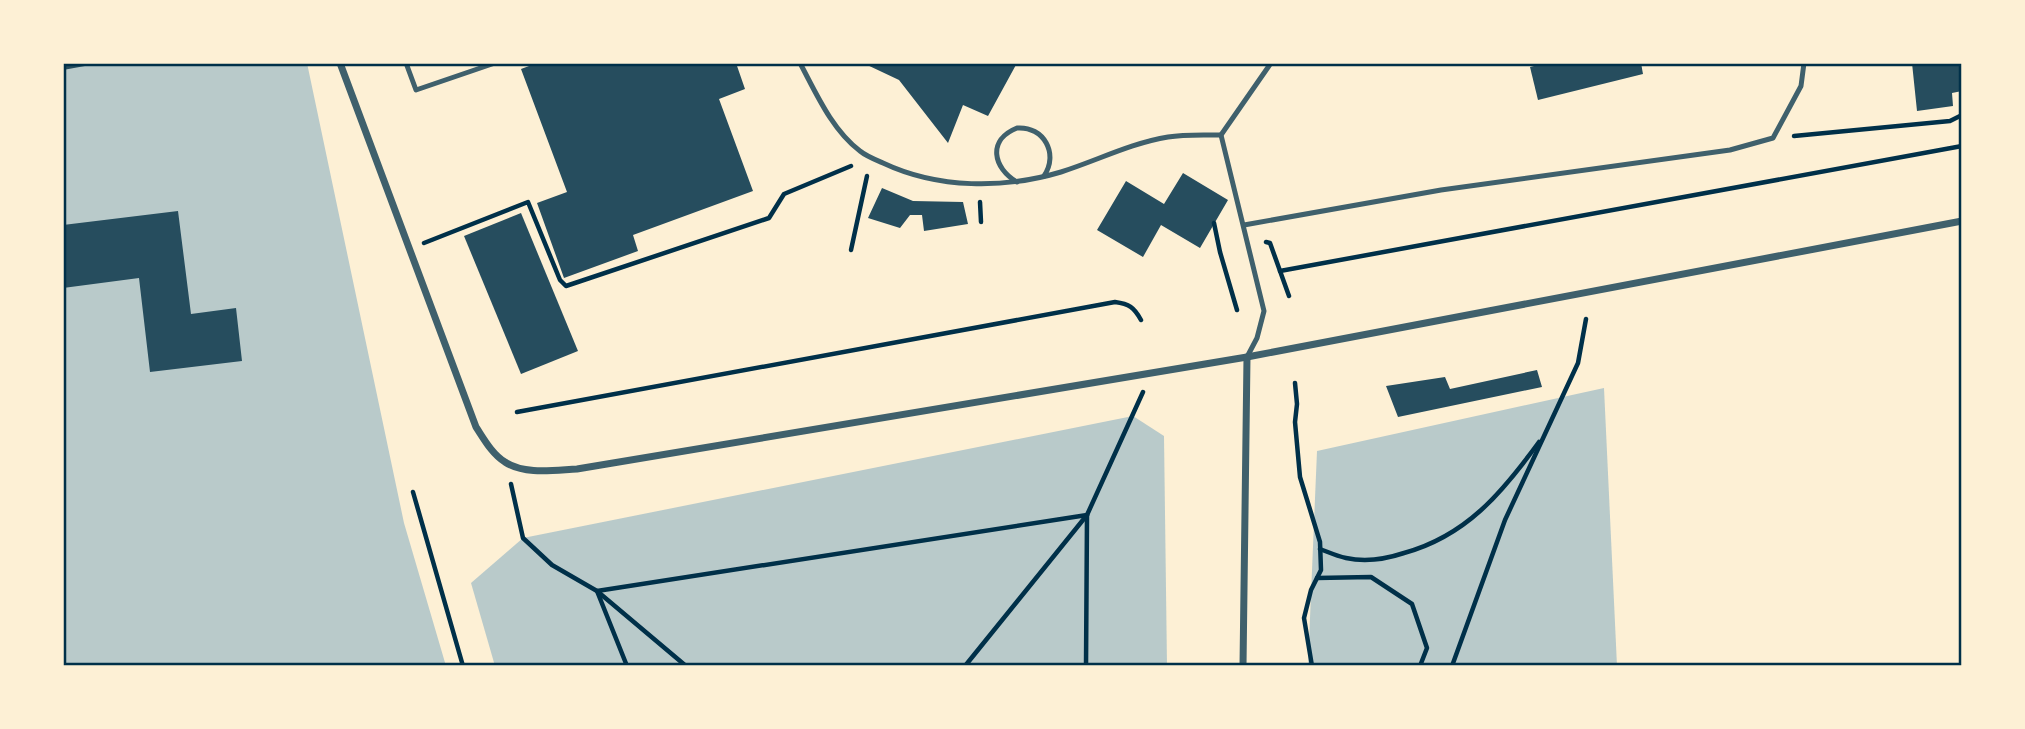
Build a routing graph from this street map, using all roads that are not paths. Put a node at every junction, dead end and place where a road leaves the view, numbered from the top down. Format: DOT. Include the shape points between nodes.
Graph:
graph roads {
  1 [pos="340,63"];
  2 [pos="406,63"];
  3 [pos="495,63"];
  4 [pos="800,63"];
  5 [pos="1271,63"];
  6 [pos="1804,63"];
  7 [pos="1221,135"];
  8 [pos="1044,176"];
  9 [pos="1017,182"];
  10 [pos="1962,221"];
  11 [pos="1244,225"];
  12 [pos="1247,357"];
  13 [pos="1243,666"];
  1 -- 12 [label="street" via="476,427 506,463 528,469 577,469"];
  2 -- 3 [label="lane" via="416,90"];
  4 -- 9 [label="lane" via="825,108 860,152 922,177 961,183"];
  5 -- 7 [label="lane"];
  6 -- 11 [label="lane" via="1801,86 1773,138 1730,150 1441,190"];
  7 -- 8 [label="lane" via="1166,137"];
  7 -- 11 [label="lane"];
  8 -- 9 [label="lane"];
  8 -- 9 [label="lane" via="1051,161 1048,145 1034,130 1017,128 1003,137 996,156 1001,169"];
  10 -- 12 [label="street"];
  11 -- 12 [label="lane" via="1264,311"];
  12 -- 13 [label="street"];
}
